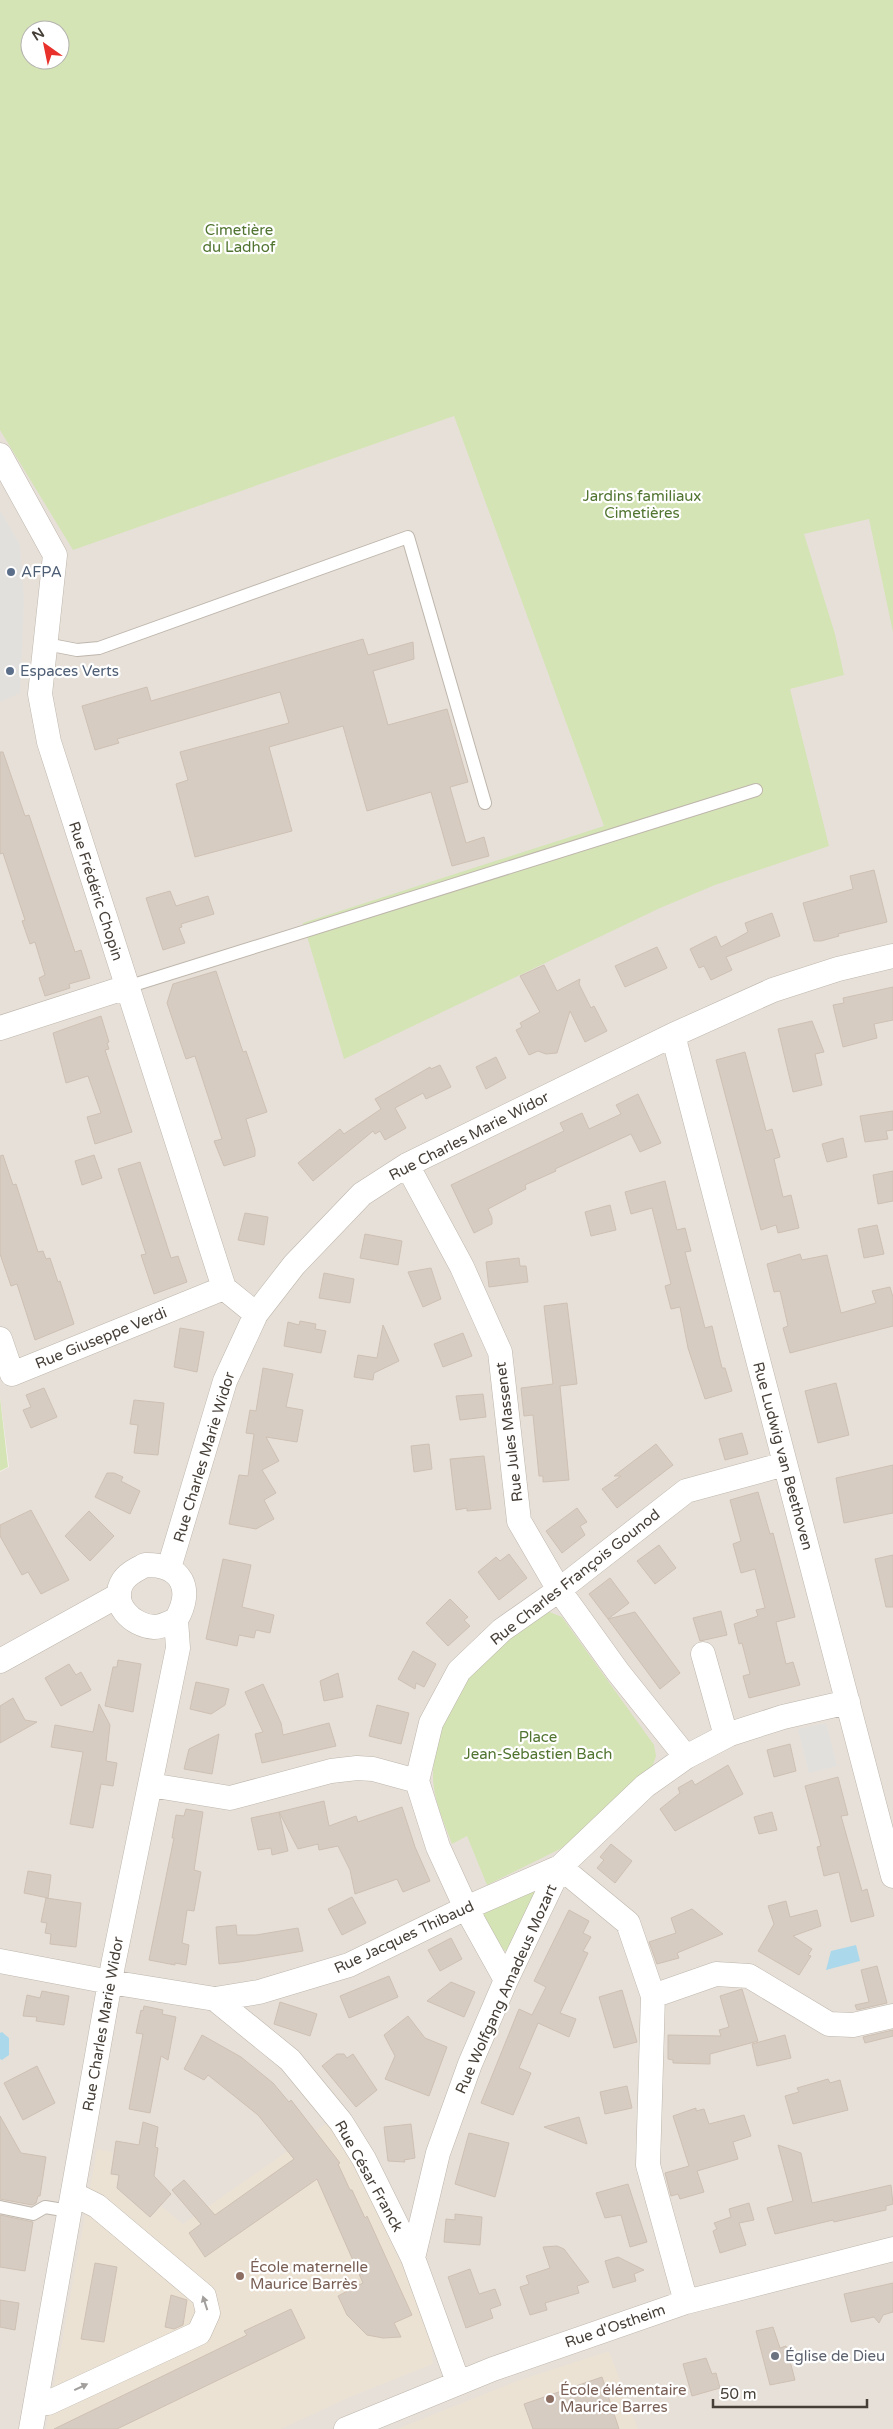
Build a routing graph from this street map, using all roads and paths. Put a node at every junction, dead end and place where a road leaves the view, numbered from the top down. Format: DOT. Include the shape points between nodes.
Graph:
graph roads {
  1 [pos="0,455"];
  2 [pos="46,644"];
  3 [pos="756,790"];
  4 [pos="485,803"];
  5 [pos="893,956"];
  6 [pos="127,987"];
  7 [pos="0,1028"];
  8 [pos="673,1035"];
  9 [pos="408,1164"];
  10 [pos="224,1288"];
  11 [pos="256,1314"];
  12 [pos="0,1339"];
  13 [pos="785,1464"];
  14 [pos="169,1568"];
  15 [pos="559,1590"];
  16 [pos="119,1595"];
  17 [pos="176,1620"];
  18 [pos="703,1654"];
  19 [pos="0,1661"];
  20 [pos="848,1702"];
  21 [pos="726,1736"];
  22 [pos="686,1757"];
  23 [pos="417,1782"];
  24 [pos="150,1785"];
  25 [pos="560,1867"];
  26 [pos="893,1876"];
  27 [pos="466,1908"];
  28 [pos="0,1961"];
  29 [pos="506,1980"];
  30 [pos="110,1982"];
  31 [pos="653,1996"];
  32 [pos="215,1999"];
  33 [pos="893,2016"];
  34 [pos="70,2204"];
  35 [pos="0,2207"];
  36 [pos="893,2249"];
  37 [pos="413,2258"];
  38 [pos="686,2302"];
  39 [pos="458,2382"];
  40 [pos="36,2403"];
  41 [pos="31,2429"];
  42 [pos="346,2429"];
  1 -- 2 [label="street, Rue Frédéric Chopin" via="54,555"];
  2 -- 4 [label="lane" via="77,650 99,648 408,537"];
  2 -- 6 [label="street, Rue Frédéric Chopin" via="40,694 49,742"];
  3 -- 6 [label="lane"];
  5 -- 8 [label="street, Rue Charles Marie Widor" via="773,990"];
  6 -- 7 [label="street"];
  6 -- 10 [label="street, Rue Frédéric Chopin"];
  8 -- 9 [label="street, Rue Charles Marie Widor"];
  8 -- 13 [label="street, Rue Ludwig van Beethoven"];
  9 -- 11 [label="street, Rue Charles Marie Widor" via="362,1194 294,1265"];
  9 -- 15 [label="street, Rue Jules Massenet" via="462,1267 500,1352 519,1522"];
  10 -- 11 [label="street"];
  10 -- 12 [label="street, Rue Giuseppe Verdi" via="12,1374"];
  11 -- 14 [label="street, Rue Charles Marie Widor" via="225,1381"];
  13 -- 15 [label="street, Rue Charles François Gounod" via="686,1491"];
  13 -- 20 [label="street, Rue Ludwig van Beethoven"];
  14 -- 16 [label="street" via="146,1565 133,1571 123,1581"];
  14 -- 17 [label="street" via="182,1580 185,1590 185,1602"];
  15 -- 22 [label="street" via="618,1672"];
  15 -- 23 [label="street, Rue Charles François Gounod" via="502,1630 459,1671 432,1723"];
  16 -- 17 [label="street" via="122,1609 133,1622 156,1627"];
  16 -- 19 [label="street"];
  17 -- 24 [label="street, Rue Charles Marie Widor" via="178,1648"];
  18 -- 21 [label="street"];
  20 -- 21 [label="street, Rue Wolfgang Amadeus Mozart" via="783,1717"];
  20 -- 26 [label="street, Rue Ludwig van Beethoven"];
  21 -- 22 [label="street, Rue Wolfgang Amadeus Mozart"];
  22 -- 25 [label="street, Rue Wolfgang Amadeus Mozart" via="645,1786"];
  23 -- 24 [label="street" via="374,1769 357,1768 332,1771 230,1798"];
  23 -- 27 [label="street" via="438,1847"];
  24 -- 30 [label="street, Rue Charles Marie Widor"];
  25 -- 27 [label="street, Rue Jacques Thibaud"];
  25 -- 29 [label="street, Rue Wolfgang Amadeus Mozart"];
  25 -- 31 [label="street" via="628,1923"];
  27 -- 29 [label="street"];
  27 -- 32 [label="street, Rue Jacques Thibaud" via="349,1965 259,1992"];
  28 -- 30 [label="street, Rue César Franck"];
  29 -- 37 [label="street, Rue Wolfgang Amadeus Mozart" via="470,2064 438,2153"];
  30 -- 32 [label="street, Rue César Franck"];
  30 -- 34 [label="street, Rue Charles Marie Widor"];
  31 -- 33 [label="street" via="716,1974 749,1976 829,2024 854,2025"];
  31 -- 38 [label="street" via="648,2165"];
  32 -- 37 [label="street, Rue César Franck" via="290,2060 341,2122 364,2159"];
  34 -- 35 [label="lane" via="45,2207 33,2214"];
  34 -- 40 [label="street, Rue Charles Marie Widor"];
  40 -- 34 [label="street, one-way" via="48,2403 199,2333 208,2313 204,2296 97,2206 81,2198"];
  36 -- 38 [label="street, Rue d'Ostheim"];
  37 -- 39 [label="street, Rue César Franck"];
  38 -- 39 [label="street, Rue d'Ostheim"];
  39 -- 42 [label="street, Rue d'Ostheim"];
  40 -- 41 [label="street, Rue Charles Marie Widor"];
}
